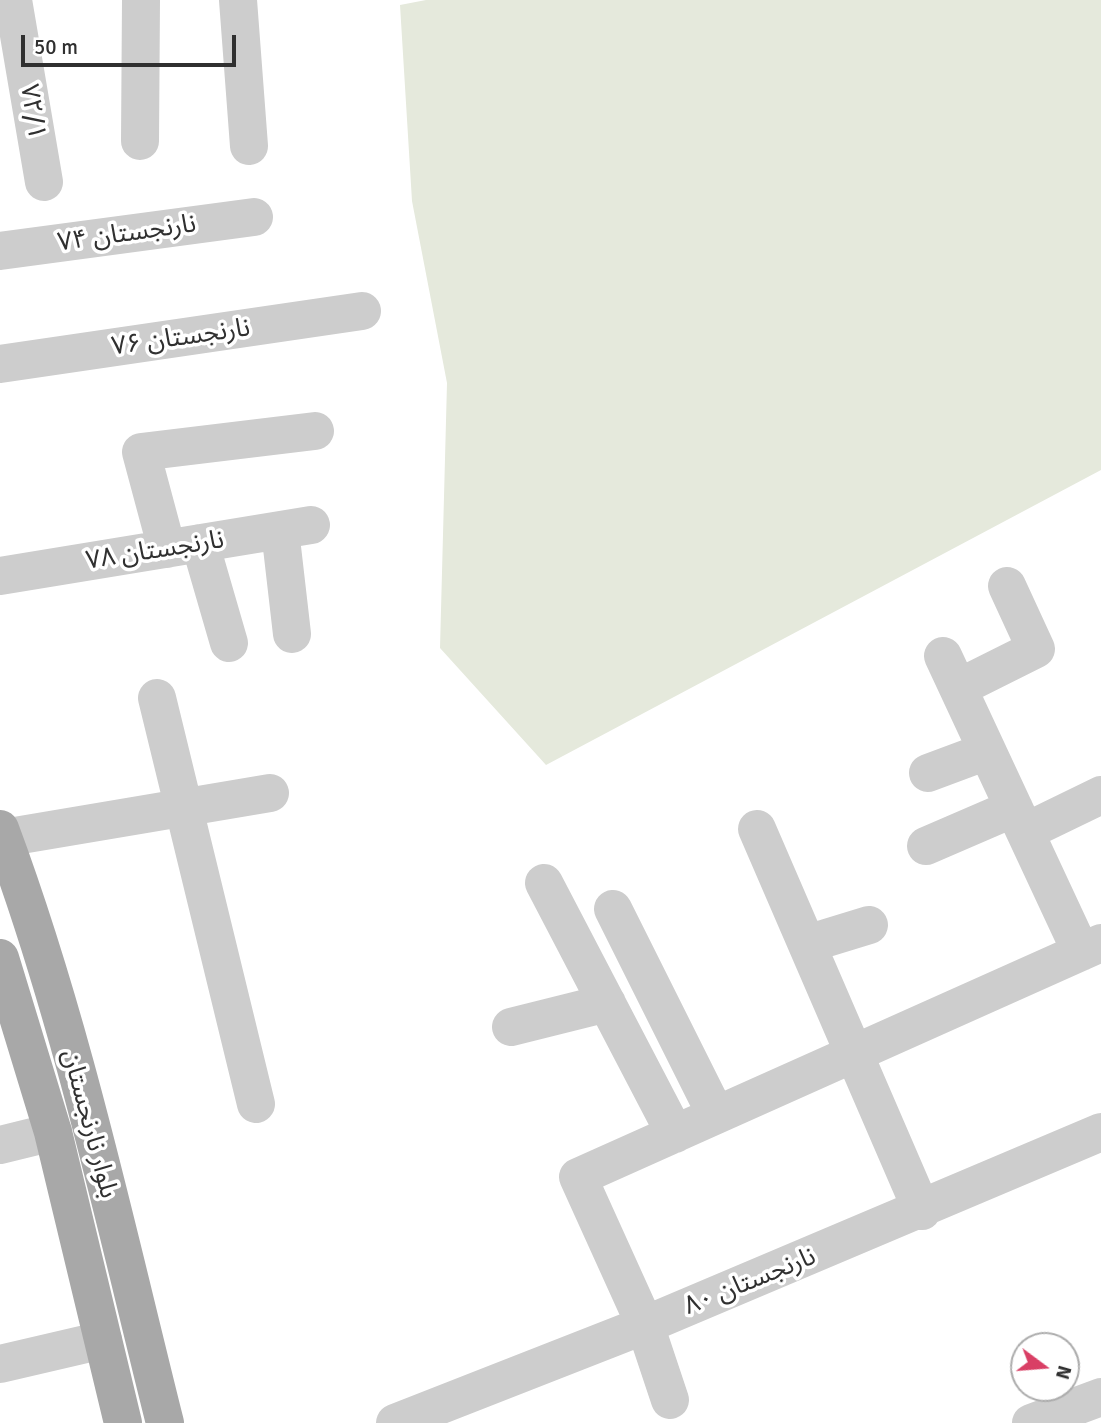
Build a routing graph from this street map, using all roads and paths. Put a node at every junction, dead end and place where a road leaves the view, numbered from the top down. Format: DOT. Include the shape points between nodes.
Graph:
graph roads {
  1 [pos="13,0"];
  2 [pos="141,0"];
  3 [pos="238,0"];
  4 [pos="140,141"];
  5 [pos="249,146"];
  6 [pos="44,182"];
  7 [pos="254,217"];
  8 [pos="0,251"];
  9 [pos="362,311"];
  10 [pos="0,364"];
  11 [pos="315,431"];
  12 [pos="183,546"];
  13 [pos="0,576"];
  14 [pos="1007,586"];
  15 [pos="292,634"];
  16 [pos="229,643"];
  17 [pos="157,698"];
  18 [pos="987,751"];
  19 [pos="928,773"];
  20 [pos="271,793"];
  21 [pos="1101,795"];
  22 [pos="184,809"];
  23 [pos="1019,820"];
  24 [pos="757,829"];
  25 [pos="2,834"];
  26 [pos="926,846"];
  27 [pos="544,883"];
  28 [pos="613,909"];
  29 [pos="869,925"];
  30 [pos="807,944"];
  31 [pos="1091,947"];
  32 [pos="0,958"];
  33 [pos="607,1003"];
  34 [pos="511,1027"];
  35 [pos="854,1054"];
  36 [pos="256,1104"];
  37 [pos="716,1115"];
  38 [pos="53,1132"];
  39 [pos="1101,1132"];
  40 [pos="675,1134"];
  41 [pos="0,1144"];
  42 [pos="922,1210"];
  43 [pos="645,1325"];
  44 [pos="103,1340"];
  45 [pos="0,1364"];
  46 [pos="1101,1397"];
  47 [pos="670,1400"];
  48 [pos="123,1423"];
  49 [pos="165,1423"];
  50 [pos="396,1423"];
  51 [pos="1031,1423"];
  1 -- 6 [label="street, ۷۲/۱"];
  2 -- 4 [label="street"];
  3 -- 5 [label="street"];
  7 -- 8 [label="street, نارنجستان ۷۴"];
  9 -- 10 [label="street, نارنجستان ۷۶"];
  11 -- 12 [label="street" via="141,452"];
  12 -- 13 [label="street, نارنجستان ۷۸"];
  12 -- 15 [label="street, نارنجستان ۷۸" via="295,528"];
  12 -- 16 [label="street"];
  14 -- 18 [label="street" via="1036,649 950,672"];
  17 -- 22 [label="street"];
  18 -- 19 [label="street"];
  18 -- 23 [label="street"];
  20 -- 22 [label="street"];
  21 -- 23 [label="street"];
  22 -- 25 [label="street"];
  22 -- 36 [label="street"];
  23 -- 26 [label="street"];
  23 -- 31 [label="street"];
  24 -- 30 [label="street"];
  25 -- 49 [label="main road, بلوار نارنجستان" via="83,1095"];
  27 -- 33 [label="street"];
  28 -- 37 [label="street"];
  29 -- 30 [label="street"];
  30 -- 35 [label="street"];
  31 -- 35 [label="street"];
  32 -- 38 [label="main road, بلوار نارنجستان"];
  33 -- 34 [label="street"];
  33 -- 40 [label="street"];
  35 -- 37 [label="street"];
  35 -- 42 [label="street"];
  37 -- 40 [label="street"];
  38 -- 41 [label="street"];
  38 -- 44 [label="main road, بلوار نارنجستان"];
  39 -- 42 [label="street, نارنجستان ۸۰"];
  40 -- 43 [label="street" via="578,1177"];
  42 -- 43 [label="street, نارنجستان ۸۰"];
  43 -- 47 [label="street"];
  43 -- 50 [label="street, نارنجستان ۸۰"];
  44 -- 45 [label="street"];
  44 -- 48 [label="main road, بلوار نارنجستان"];
  46 -- 51 [label="street"];
}
